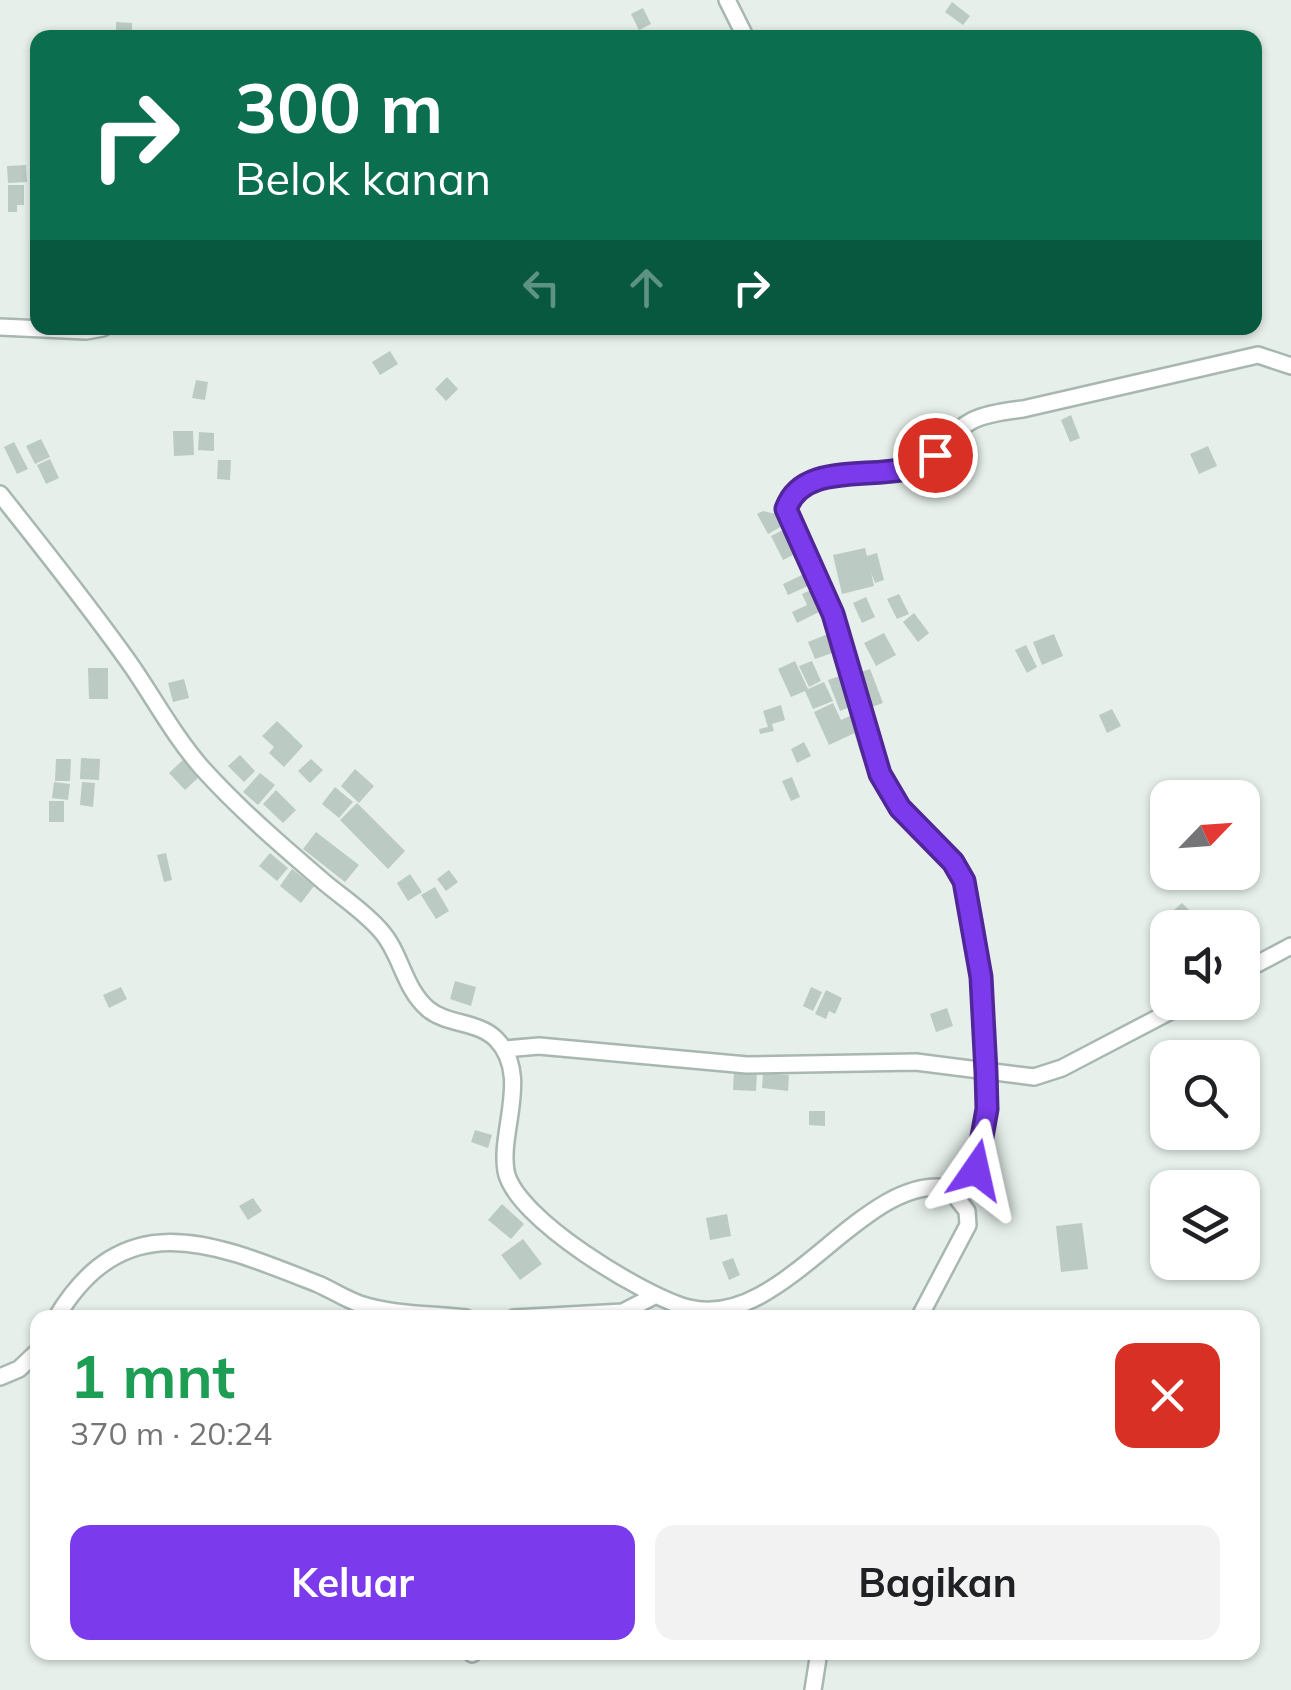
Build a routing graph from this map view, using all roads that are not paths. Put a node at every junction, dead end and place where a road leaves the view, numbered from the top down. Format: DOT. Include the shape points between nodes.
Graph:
graph roads {
  1 [pos="727,0"];
  2 [pos="742,30"];
  3 [pos="0,326"];
  4 [pos="30,328"];
  5 [pos="1291,366"];
  6 [pos="0,494"];
  7 [pos="1291,946"];
  8 [pos="1260,962"];
  9 [pos="1154,1020"];
  10 [pos="504,1050"];
  11 [pos="986,1072"];
  12 [pos="958,1196"];
  13 [pos="654,1296"];
  14 [pos="61,1310"];
  15 [pos="405,1310"];
  16 [pos="631,1310"];
  17 [pos="923,1310"];
  18 [pos="30,1359"];
  19 [pos="0,1377"];
  20 [pos="817,1660"];
  21 [pos="814,1690"];
  1 -- 2 [label="street"];
  3 -- 4 [label="street"];
  5 -- 11 [label="street" via="1258,354 992,413 961,425 924,466 840,474 802,487 787,502 833,614 880,774 900,808 964,881 981,977"];
  6 -- 10 [label="street" via="202,768 384,933 428,1008 493,1036"];
  7 -- 8 [label="street"];
  9 -- 11 [label="street" via="1047,1076"];
  10 -- 11 [label="street" via="540,1046 747,1065 916,1062"];
  10 -- 13 [label="street" via="512,1098 507,1176 522,1202"];
  11 -- 12 [label="street" via="976,1170"];
  12 -- 13 [label="street" via="930,1186 895,1200 766,1293 732,1305 694,1309"];
  12 -- 17 [label="street" via="968,1225"];
  13 -- 16 [label="street"];
  14 -- 15 [label="street" via="101,1262 136,1246 173,1242 220,1248 360,1304"];
  18 -- 19 [label="street"];
  20 -- 21 [label="street"];
}
